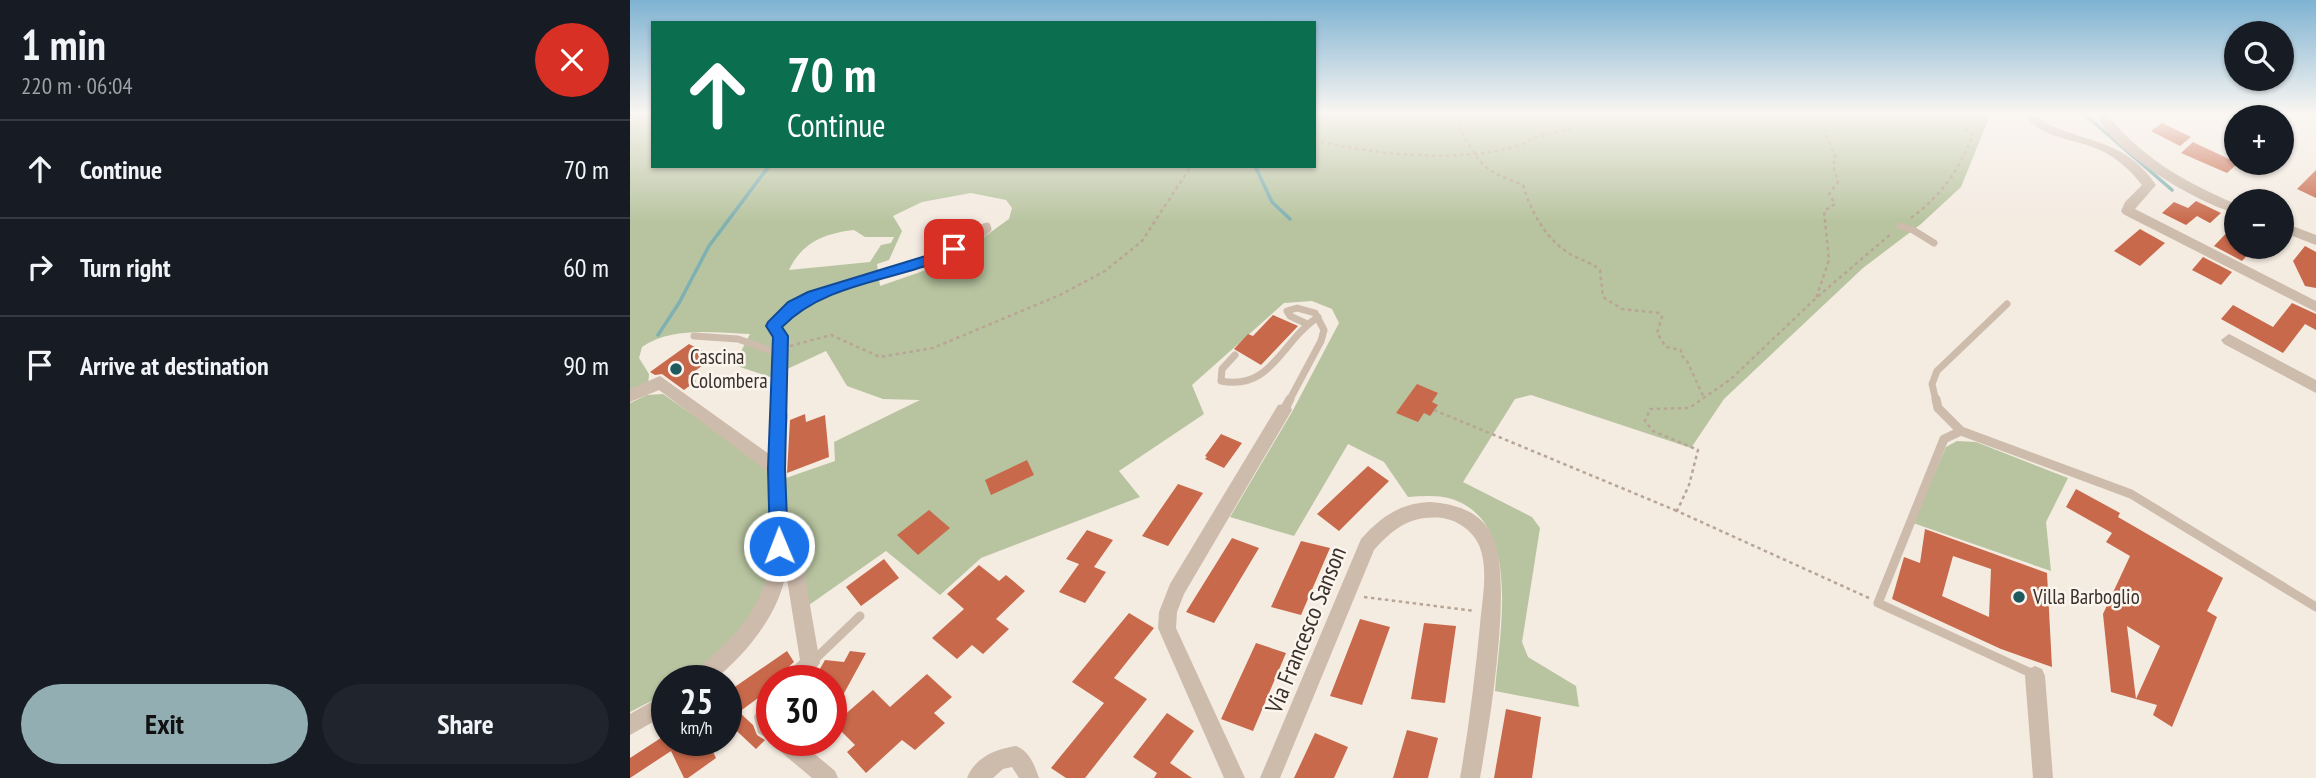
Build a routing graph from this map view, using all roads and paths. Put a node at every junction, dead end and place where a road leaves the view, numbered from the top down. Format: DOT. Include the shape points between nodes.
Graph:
graph roads {
  1 [pos="1362,149"];
  2 [pos="1472,149"];
  3 [pos="1494,149"];
  4 [pos="1832,149"];
  5 [pos="1966,149"];
  6 [pos="2108,149"];
  7 [pos="2133,149"];
  8 [pos="1473,153"];
  9 [pos="1190,168"];
  10 [pos="2224,203"];
  11 [pos="1900,226"];
  12 [pos="2294,232"];
  13 [pos="938,240"];
  14 [pos="2316,240"];
  15 [pos="1934,243"];
  16 [pos="1816,298"];
  17 [pos="2007,304"];
  18 [pos="2316,307"];
  19 [pos="1318,317"];
  20 [pos="1307,324"];
  21 [pos="694,336"];
  22 [pos="2229,340"];
  23 [pos="780,351"];
  24 [pos="1235,355"];
  25 [pos="2316,387"];
  26 [pos="630,396"];
  27 [pos="1704,398"];
  28 [pos="1284,410"];
  29 [pos="1434,410"];
  30 [pos="780,415"];
  31 [pos="1961,431"];
  32 [pos="776,469"];
  33 [pos="1677,510"];
  34 [pos="779,529"];
  35 [pos="1347,595"];
  36 [pos="1878,603"];
  37 [pos="2316,607"];
  38 [pos="1490,613"];
  39 [pos="860,616"];
  40 [pos="810,663"];
  41 [pos="715,665"];
  42 [pos="2035,676"];
  43 [pos="651,713"];
  44 [pos="630,725"];
  45 [pos="801,756"];
  46 [pos="828,778"];
  47 [pos="977,778"];
  48 [pos="1029,778"];
  49 [pos="1235,778"];
  50 [pos="1270,778"];
  51 [pos="1470,778"];
  52 [pos="2043,778"];
  1 -- 8 [label="path" via="1423,156"];
  2 -- 8 [label="path"];
  3 -- 8 [label="path"];
  4 -- 16 [label="path" via="1838,183 1829,194 1835,204 1824,211 1830,244 1827,271 1818,282"];
  5 -- 11 [label="path" via="1951,183"];
  6 -- 18 [label="street" via="2149,185 2129,211"];
  7 -- 10 [label="street"];
  8 -- 27 [label="path" via="1497,175 1523,185 1531,210 1550,238 1599,270 1603,297 1615,308 1659,313 1657,333 1666,347 1681,350"];
  9 -- 23 [label="path" via="1142,241 1105,271 1060,295 933,348 880,357 831,335"];
  11 -- 15 [label="lane"];
  11 -- 16 [label="path"];
  12 -- 14 [label="street"];
  13 -- 23 [label="lane" via="988,229 934,258 813,295 793,306 773,326 781,336"];
  16 -- 27 [label="path" via="1759,354"];
  17 -- 31 [label="lane" via="1937,371 1932,384 1938,408"];
  19 -- 20 [label="lane"];
  19 -- 20 [label="lane" via="1308,310 1287,311"];
  19 -- 28 [label="lane" via="1324,330 1321,341"];
  20 -- 24 [label="lane" via="1271,365 1246,383 1221,381 1222,369"];
  21 -- 23 [label="lane" via="729,335"];
  22 -- 25 [label="street"];
  23 -- 30 [label="lane"];
  26 -- 32 [label="street" via="660,383"];
  27 -- 33 [label="path" via="1689,408 1650,410 1645,421 1653,431 1698,450"];
  28 -- 49 [label="street" via="1168,612 1167,628"];
  29 -- 33 [label="path"];
  30 -- 32 [label="street"];
  31 -- 36 [label="lane" via="1944,439"];
  31 -- 37 [label="lane" via="2131,494"];
  32 -- 34 [label="street"];
  33 -- 36 [label="path"];
  34 -- 40 [label="street" via="789,536"];
  34 -- 41 [label="street" via="779,563 761,613 742,640"];
  35 -- 38 [label="path"];
  35 -- 38 [label="street, Via Francesco Sanson" via="1367,545 1390,520 1422,508 1451,511 1474,524 1488,544 1493,573"];
  35 -- 50 [label="street, Via Francesco Sanson"];
  36 -- 42 [label="lane"];
  38 -- 51 [label="street, Via Francesco Sanson"];
  39 -- 40 [label="lane"];
  42 -- 52 [label="street"];
  43 -- 44 [label="street"];
  45 -- 46 [label="street"];
  47 -- 48 [label="street" via="998,758 1016,756"];
}
